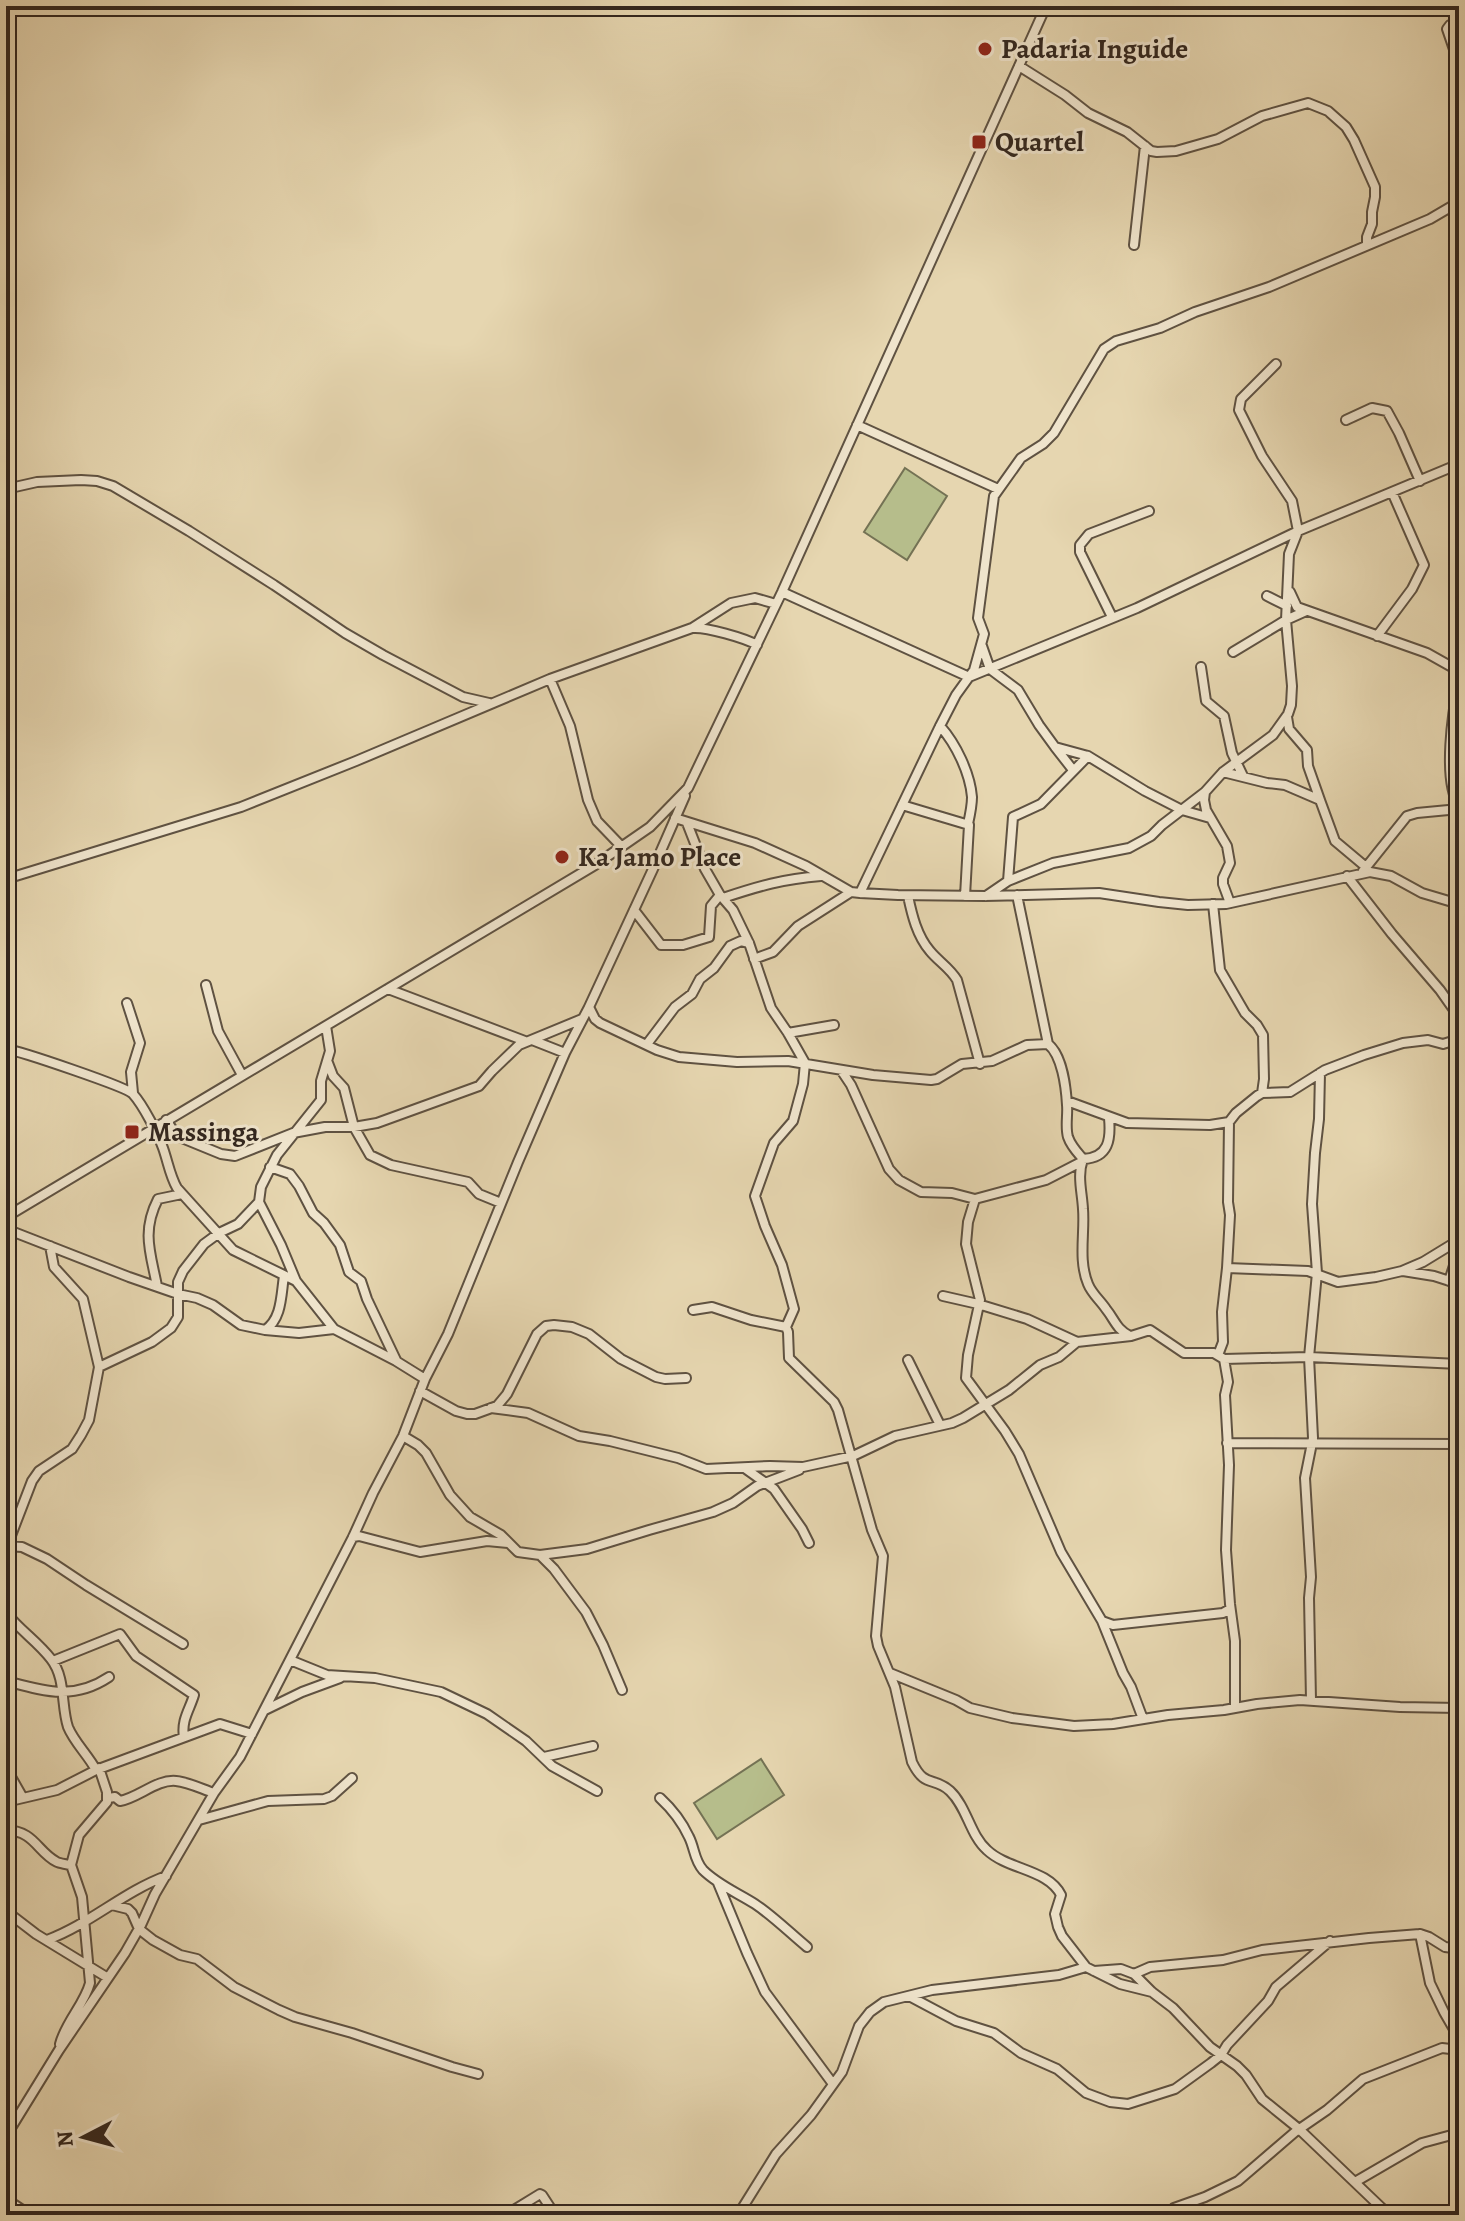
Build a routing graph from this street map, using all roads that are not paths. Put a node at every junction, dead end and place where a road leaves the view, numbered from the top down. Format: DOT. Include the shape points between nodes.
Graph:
graph roads {
  1 [pos="1046,6"];
  2 [pos="1459,23"];
  3 [pos="1459,64"];
  4 [pos="1019,66"];
  5 [pos="1145,146"];
  6 [pos="1458,205"];
  7 [pos="1372,217"];
  8 [pos="1388,236"];
  9 [pos="1367,244"];
  10 [pos="1134,245"];
  11 [pos="1276,364"];
  12 [pos="1346,420"];
  13 [pos="857,425"];
  14 [pos="1459,464"];
  15 [pos="1420,481"];
  16 [pos="6,489"];
  17 [pos="998,489"];
  18 [pos="1392,492"];
  19 [pos="1149,511"];
  20 [pos="1298,531"];
  21 [pos="1289,587"];
  22 [pos="782,592"];
  23 [pos="1267,596"];
  24 [pos="776,604"];
  25 [pos="1287,606"];
  26 [pos="1306,611"];
  27 [pos="1112,617"];
  28 [pos="1286,620"];
  29 [pos="692,628"];
  30 [pos="1377,636"];
  31 [pos="981,643"];
  32 [pos="757,645"];
  33 [pos="1233,652"];
  34 [pos="1201,667"];
  35 [pos="990,669"];
  36 [pos="1459,671"];
  37 [pos="969,677"];
  38 [pos="550,679"];
  39 [pos="1459,680"];
  40 [pos="490,703"];
  41 [pos="1288,714"];
  42 [pos="940,726"];
  43 [pos="1055,747"];
  44 [pos="1088,756"];
  45 [pos="1237,760"];
  46 [pos="1073,770"];
  47 [pos="1223,772"];
  48 [pos="1243,776"];
  49 [pos="688,788"];
  50 [pos="1205,792"];
  51 [pos="1320,800"];
  52 [pos="902,805"];
  53 [pos="1459,807"];
  54 [pos="1182,810"];
  55 [pos="675,818"];
  56 [pos="1210,818"];
  57 [pos="687,823"];
  58 [pos="968,824"];
  59 [pos="621,846"];
  60 [pos="1364,870"];
  61 [pos="821,876"];
  62 [pos="1347,876"];
  63 [pos="6,879"];
  64 [pos="1008,881"];
  65 [pos="856,892"];
  66 [pos="1017,895"];
  67 [pos="908,896"];
  68 [pos="965,896"];
  69 [pos="985,896"];
  70 [pos="721,897"];
  71 [pos="1230,903"];
  72 [pos="1213,904"];
  73 [pos="1459,904"];
  74 [pos="634,910"];
  75 [pos="749,943"];
  76 [pos="754,959"];
  77 [pos="206,985"];
  78 [pos="388,989"];
  79 [pos="127,1003"];
  80 [pos="589,1007"];
  81 [pos="1459,1017"];
  82 [pos="583,1018"];
  83 [pos="834,1025"];
  84 [pos="326,1026"];
  85 [pos="788,1033"];
  86 [pos="1459,1039"];
  87 [pos="528,1040"];
  88 [pos="647,1044"];
  89 [pos="1048,1044"];
  90 [pos="6,1049"];
  91 [pos="797,1050"];
  92 [pos="560,1051"];
  93 [pos="788,1061"];
  94 [pos="328,1062"];
  95 [pos="805,1063"];
  96 [pos="980,1064"];
  97 [pos="841,1070"];
  98 [pos="856,1072"];
  99 [pos="1320,1073"];
  100 [pos="242,1075"];
  101 [pos="851,1085"];
  102 [pos="133,1093"];
  103 [pos="1262,1093"];
  104 [pos="1067,1101"];
  105 [pos="1109,1118"];
  106 [pos="166,1120"];
  107 [pos="1229,1122"];
  108 [pos="354,1127"];
  109 [pos="153,1128"];
  110 [pos="293,1133"];
  111 [pos="1082,1161"];
  112 [pos="270,1167"];
  113 [pos="182,1194"];
  114 [pos="975,1199"];
  115 [pos="259,1202"];
  116 [pos="501,1203"];
  117 [pos="6,1217"];
  118 [pos="6,1229"];
  119 [pos="219,1233"];
  120 [pos="1459,1240"];
  121 [pos="50,1246"];
  122 [pos="1459,1250"];
  123 [pos="1227,1268"];
  124 [pos="1402,1271"];
  125 [pos="1317,1273"];
  126 [pos="284,1276"];
  127 [pos="296,1281"];
  128 [pos="1449,1281"];
  129 [pos="1459,1284"];
  130 [pos="157,1286"];
  131 [pos="178,1294"];
  132 [pos="943,1296"];
  133 [pos="978,1304"];
  134 [pos="693,1310"];
  135 [pos="786,1327"];
  136 [pos="334,1329"];
  137 [pos="265,1330"];
  138 [pos="1131,1336"];
  139 [pos="1077,1342"];
  140 [pos="1221,1357"];
  141 [pos="1309,1357"];
  142 [pos="908,1360"];
  143 [pos="396,1361"];
  144 [pos="1459,1364"];
  145 [pos="99,1367"];
  146 [pos="686,1378"];
  147 [pos="425,1379"];
  148 [pos="420,1391"];
  149 [pos="986,1405"];
  150 [pos="491,1408"];
  151 [pos="940,1425"];
  152 [pos="403,1436"];
  153 [pos="1227,1443"];
  154 [pos="1312,1444"];
  155 [pos="1459,1444"];
  156 [pos="853,1456"];
  157 [pos="803,1467"];
  158 [pos="746,1468"];
  159 [pos="766,1483"];
  160 [pos="353,1537"];
  161 [pos="809,1543"];
  162 [pos="509,1544"];
  163 [pos="6,1546"];
  164 [pos="540,1555"];
  165 [pos="1230,1609"];
  166 [pos="7,1614"];
  167 [pos="1102,1621"];
  168 [pos="183,1644"];
  169 [pos="290,1660"];
  170 [pos="53,1661"];
  171 [pos="890,1673"];
  172 [pos="345,1676"];
  173 [pos="109,1677"];
  174 [pos="6,1681"];
  175 [pos="622,1690"];
  176 [pos="63,1693"];
  177 [pos="1311,1700"];
  178 [pos="1235,1708"];
  179 [pos="1459,1708"];
  180 [pos="264,1711"];
  181 [pos="1143,1719"];
  182 [pos="252,1734"];
  183 [pos="184,1737"];
  184 [pos="593,1746"];
  185 [pos="544,1757"];
  186 [pos="6,1768"];
  187 [pos="98,1769"];
  188 [pos="352,1778"];
  189 [pos="597,1791"];
  190 [pos="214,1793"];
  191 [pos="23,1798"];
  192 [pos="108,1798"];
  193 [pos="660,1798"];
  194 [pos="6,1802"];
  195 [pos="199,1820"];
  196 [pos="6,1830"];
  197 [pos="71,1865"];
  198 [pos="166,1876"];
  199 [pos="718,1883"];
  200 [pos="112,1905"];
  201 [pos="6,1911"];
  202 [pos="86,1921"];
  203 [pos="139,1929"];
  204 [pos="1420,1934"];
  205 [pos="47,1940"];
  206 [pos="1330,1941"];
  207 [pos="1459,1943"];
  208 [pos="807,1947"];
  209 [pos="88,1967"];
  210 [pos="1090,1969"];
  211 [pos="1134,1974"];
  212 [pos="108,1978"];
  213 [pos="1152,1992"];
  214 [pos="909,1996"];
  215 [pos="1459,2038"];
  216 [pos="59,2050"];
  217 [pos="1459,2050"];
  218 [pos="1221,2055"];
  219 [pos="478,2074"];
  220 [pos="833,2084"];
  221 [pos="1299,2129"];
  222 [pos="1459,2133"];
  223 [pos="6,2136"];
  224 [pos="1355,2182"];
  225 [pos="6,2199"];
  226 [pos="1172,2212"];
  227 [pos="30,2215"];
  228 [pos="503,2215"];
  229 [pos="555,2215"];
  230 [pos="738,2215"];
  231 [pos="1159,2215"];
  232 [pos="1389,2215"];
  1 -- 4 [label="street"];
  2 -- 3 [label="street" via="1447,29"];
  4 -- 5 [label="street"];
  4 -- 13 [label="street"];
  5 -- 7 [label="street" via="1157,152 1176,151 1308,103 1346,127 1375,187"];
  5 -- 10 [label="street"];
  6 -- 8 [label="street"];
  7 -- 8 [label="street"];
  7 -- 9 [label="street"];
  8 -- 9 [label="street"];
  9 -- 17 [label="street" via="1269,287 1106,347 1054,433 1021,458"];
  11 -- 20 [label="street" via="1241,399 1239,410 1292,501"];
  12 -- 15 [label="street" via="1372,408 1387,411"];
  13 -- 17 [label="street"];
  13 -- 22 [label="street"];
  14 -- 15 [label="street"];
  15 -- 18 [label="street"];
  16 -- 40 [label="street" via="81,480 113,486 370,648 463,697"];
  17 -- 31 [label="street" via="978,618 984,632"];
  18 -- 20 [label="street"];
  18 -- 30 [label="street" via="1424,565"];
  19 -- 27 [label="street" via="1089,534 1080,545"];
  20 -- 21 [label="street" via="1289,554"];
  20 -- 27 [label="street"];
  21 -- 25 [label="street"];
  21 -- 26 [label="street" via="1294,603"];
  22 -- 24 [label="street"];
  22 -- 37 [label="street"];
  23 -- 25 [label="street"];
  24 -- 29 [label="street" via="755,598 731,603"];
  24 -- 32 [label="street"];
  25 -- 28 [label="street"];
  26 -- 28 [label="street"];
  26 -- 30 [label="street"];
  27 -- 35 [label="street"];
  28 -- 33 [label="street"];
  28 -- 41 [label="street" via="1292,686"];
  29 -- 32 [label="street"];
  29 -- 38 [label="street"];
  30 -- 36 [label="street"];
  31 -- 35 [label="street"];
  31 -- 37 [label="street"];
  32 -- 49 [label="street"];
  34 -- 45 [label="street" via="1204,697 1224,716"];
  35 -- 37 [label="street"];
  35 -- 43 [label="street" via="1018,690"];
  37 -- 42 [label="street"];
  38 -- 40 [label="street"];
  38 -- 59 [label="street" via="570,726 588,800 597,821"];
  39 -- 53 [label="street" via="1450,778"];
  40 -- 63 [label="street" via="241,807"];
  41 -- 45 [label="street" via="1273,735"];
  41 -- 51 [label="street" via="1289,729 1307,750"];
  42 -- 52 [label="street"];
  42 -- 58 [label="street" via="952,739 968,779"];
  43 -- 44 [label="street"];
  43 -- 46 [label="street"];
  44 -- 46 [label="street"];
  44 -- 54 [label="street"];
  45 -- 47 [label="street"];
  45 -- 48 [label="street"];
  46 -- 64 [label="street" via="1041,804 1013,817"];
  47 -- 48 [label="street"];
  47 -- 50 [label="street"];
  48 -- 51 [label="street"];
  49 -- 55 [label="street"];
  49 -- 59 [label="street" via="650,827"];
  50 -- 54 [label="street"];
  50 -- 56 [label="street"];
  51 -- 60 [label="street" via="1335,841"];
  52 -- 58 [label="street"];
  52 -- 65 [label="street"];
  53 -- 60 [label="street" via="1407,816"];
  54 -- 56 [label="street"];
  54 -- 64 [label="street" via="1129,848 1053,863"];
  55 -- 57 [label="street"];
  55 -- 74 [label="street"];
  56 -- 71 [label="street" via="1227,846 1230,863 1223,884"];
  57 -- 61 [label="street" via="755,843"];
  57 -- 70 [label="street"];
  58 -- 68 [label="street"];
  59 -- 78 [label="street"];
  60 -- 62 [label="street"];
  60 -- 73 [label="street"];
  61 -- 65 [label="street"];
  61 -- 70 [label="street" via="767,883"];
  62 -- 71 [label="street"];
  62 -- 81 [label="street"];
  64 -- 69 [label="street"];
  65 -- 67 [label="street"];
  65 -- 76 [label="street" via="798,926 773,952"];
  66 -- 69 [label="street"];
  66 -- 72 [label="street" via="1099,893"];
  66 -- 89 [label="street"];
  67 -- 68 [label="street"];
  67 -- 96 [label="street" via="919,935 957,980"];
  68 -- 69 [label="street"];
  70 -- 74 [label="street" via="711,906 709,937 683,945 661,945"];
  70 -- 75 [label="street"];
  71 -- 72 [label="street"];
  72 -- 103 [label="street" via="1220,970 1263,1035"];
  74 -- 80 [label="street"];
  75 -- 76 [label="street"];
  75 -- 88 [label="street" via="730,946"];
  76 -- 85 [label="street" via="764,993"];
  77 -- 100 [label="street" via="218,1031"];
  78 -- 84 [label="street"];
  78 -- 87 [label="street"];
  79 -- 102 [label="street" via="140,1043 131,1072"];
  80 -- 82 [label="street"];
  80 -- 88 [label="street" via="600,1023"];
  82 -- 87 [label="street"];
  82 -- 92 [label="street"];
  83 -- 85 [label="street"];
  84 -- 94 [label="street" via="331,1043"];
  84 -- 100 [label="street"];
  85 -- 91 [label="street"];
  86 -- 99 [label="street" via="1403,1043"];
  87 -- 92 [label="street"];
  87 -- 108 [label="street" via="479,1086 392,1119"];
  88 -- 93 [label="street" via="687,1059"];
  89 -- 96 [label="street" via="1027,1045"];
  89 -- 104 [label="street" via="1055,1050"];
  90 -- 102 [label="street"];
  91 -- 93 [label="street"];
  91 -- 95 [label="street"];
  92 -- 116 [label="street" via="557,1070"];
  93 -- 95 [label="street"];
  94 -- 108 [label="street" via="348,1096"];
  94 -- 110 [label="street" via="321,1100"];
  95 -- 97 [label="street"];
  95 -- 135 [label="street" via="793,1121 774,1143 755,1196 794,1309"];
  96 -- 98 [label="street" via="955,1067 931,1080"];
  97 -- 98 [label="street"];
  97 -- 101 [label="street"];
  98 -- 101 [label="street"];
  99 -- 103 [label="street" via="1290,1092"];
  99 -- 125 [label="street" via="1312,1204"];
  100 -- 106 [label="street"];
  101 -- 114 [label="street" via="899,1180 925,1193"];
  102 -- 109 [label="street"];
  103 -- 107 [label="street"];
  104 -- 105 [label="street"];
  104 -- 111 [label="street" via="1068,1138"];
  105 -- 107 [label="street" via="1127,1123"];
  105 -- 111 [label="street" via="1107,1146"];
  106 -- 109 [label="street"];
  106 -- 110 [label="street" via="177,1136 235,1156"];
  107 -- 123 [label="street"];
  108 -- 110 [label="street"];
  108 -- 116 [label="street" via="370,1155 383,1162 468,1182 479,1194"];
  109 -- 113 [label="street"];
  109 -- 117 [label="street"];
  110 -- 112 [label="street"];
  111 -- 114 [label="street" via="1046,1180"];
  111 -- 138 [label="street" via="1082,1256 1088,1285 1118,1328"];
  112 -- 115 [label="street"];
  112 -- 143 [label="street" via="290,1174 340,1245"];
  113 -- 119 [label="street"];
  113 -- 130 [label="street" via="158,1199 150,1218 149,1255"];
  114 -- 133 [label="street" via="966,1244 980,1293"];
  115 -- 119 [label="street" via="238,1224"];
  115 -- 127 [label="street"];
  116 -- 147 [label="street"];
  118 -- 121 [label="street"];
  119 -- 126 [label="street" via="233,1250"];
  119 -- 131 [label="street" via="180,1276"];
  120 -- 124 [label="street"];
  121 -- 130 [label="street"];
  121 -- 145 [label="street" via="54,1267 83,1299"];
  122 -- 128 [label="street"];
  123 -- 125 [label="street"];
  123 -- 140 [label="street"];
  124 -- 125 [label="street" via="1338,1282"];
  124 -- 128 [label="street"];
  125 -- 141 [label="street"];
  126 -- 127 [label="street"];
  126 -- 137 [label="street" via="278,1314"];
  127 -- 136 [label="street"];
  128 -- 129 [label="street"];
  130 -- 131 [label="street"];
  131 -- 137 [label="street" via="213,1305 241,1325"];
  131 -- 145 [label="street" via="178,1317 171,1328"];
  132 -- 133 [label="street"];
  133 -- 139 [label="street"];
  133 -- 149 [label="street" via="966,1378"];
  134 -- 135 [label="street" via="712,1307"];
  135 -- 156 [label="street" via="789,1358 834,1402"];
  136 -- 137 [label="street"];
  136 -- 143 [label="street"];
  138 -- 139 [label="street"];
  138 -- 140 [label="street" via="1150,1330 1184,1353"];
  139 -- 149 [label="street"];
  140 -- 141 [label="street"];
  140 -- 153 [label="street" via="1228,1382"];
  141 -- 144 [label="street"];
  141 -- 154 [label="street"];
  142 -- 151 [label="street"];
  143 -- 147 [label="street"];
  145 -- 163 [label="street" via="89,1420 72,1449 32,1481"];
  146 -- 150 [label="street" via="656,1377 589,1334 546,1326 503,1400"];
  147 -- 148 [label="street"];
  148 -- 150 [label="street" via="467,1414"];
  148 -- 152 [label="street"];
  149 -- 151 [label="street"];
  149 -- 167 [label="street" via="1019,1454 1057,1542"];
  150 -- 158 [label="street" via="528,1413 579,1436 706,1469"];
  151 -- 156 [label="street" via="895,1436"];
  152 -- 160 [label="street"];
  152 -- 162 [label="street" via="426,1453 461,1509"];
  153 -- 154 [label="street"];
  153 -- 165 [label="street"];
  154 -- 155 [label="street"];
  154 -- 177 [label="street" via="1305,1478"];
  156 -- 157 [label="street"];
  156 -- 171 [label="street" via="883,1556 876,1636"];
  157 -- 158 [label="street"];
  157 -- 159 [label="street"];
  158 -- 159 [label="street"];
  159 -- 161 [label="street"];
  159 -- 164 [label="street" via="723,1509 587,1549"];
  160 -- 162 [label="street" via="420,1552 487,1541"];
  160 -- 169 [label="street"];
  162 -- 164 [label="street" via="518,1552"];
  163 -- 168 [label="street" via="47,1559"];
  164 -- 175 [label="street" via="586,1612"];
  165 -- 167 [label="street" via="1113,1625"];
  165 -- 178 [label="street"];
  166 -- 170 [label="street"];
  167 -- 181 [label="street"];
  169 -- 172 [label="street" via="327,1675"];
  169 -- 180 [label="street"];
  170 -- 176 [label="street"];
  170 -- 183 [label="street" via="120,1634 136,1656 194,1695"];
  171 -- 181 [label="street" via="970,1708 1012,1718 1074,1726"];
  171 -- 210 [label="street" via="916,1771 953,1794 986,1850 1055,1885 1061,1895 1055,1914 1058,1927"];
  172 -- 180 [label="street"];
  172 -- 185 [label="street" via="441,1692 487,1714"];
  173 -- 176 [label="street"];
  174 -- 176 [label="street"];
  176 -- 187 [label="street" via="68,1727"];
  177 -- 178 [label="street"];
  177 -- 179 [label="street"];
  178 -- 181 [label="street"];
  180 -- 182 [label="street"];
  182 -- 183 [label="street" via="220,1724"];
  182 -- 190 [label="street"];
  183 -- 187 [label="street"];
  184 -- 185 [label="street"];
  185 -- 189 [label="street"];
  186 -- 191 [label="street"];
  187 -- 191 [label="street" via="57,1790"];
  187 -- 192 [label="street"];
  188 -- 195 [label="street" via="324,1799 268,1801"];
  190 -- 192 [label="street" via="174,1781 127,1800"];
  190 -- 195 [label="street"];
  191 -- 194 [label="street"];
  192 -- 197 [label="street" via="79,1835"];
  193 -- 199 [label="street" via="682,1824 695,1861"];
  195 -- 198 [label="street"];
  196 -- 197 [label="street" via="28,1836 58,1863"];
  197 -- 202 [label="street"];
  198 -- 200 [label="street"];
  198 -- 203 [label="street"];
  199 -- 208 [label="street" via="758,1906"];
  199 -- 220 [label="street" via="765,1992"];
  200 -- 202 [label="street"];
  200 -- 203 [label="street" via="128,1909"];
  201 -- 205 [label="street"];
  202 -- 205 [label="street"];
  202 -- 209 [label="street"];
  203 -- 212 [label="street"];
  203 -- 219 [label="street" via="295,2017"];
  204 -- 206 [label="street"];
  204 -- 207 [label="street" via="1445,1947"];
  204 -- 215 [label="street" via="1430,1983"];
  205 -- 209 [label="street"];
  206 -- 211 [label="street" via="1150,1967"];
  206 -- 218 [label="street" via="1276,1987"];
  209 -- 212 [label="street"];
  209 -- 216 [label="street" via="87,1993 63,2032"];
  210 -- 211 [label="street"];
  210 -- 213 [label="street"];
  210 -- 214 [label="street"];
  211 -- 213 [label="street"];
  212 -- 216 [label="street"];
  213 -- 218 [label="street"];
  214 -- 218 [label="street" via="956,2021 994,2033 1057,2069 1086,2093 1110,2102 1128,2104 1167,2093"];
  214 -- 220 [label="street" via="870,2012"];
  216 -- 223 [label="street"];
  217 -- 221 [label="street" via="1442,2048 1363,2079"];
  218 -- 221 [label="street"];
  220 -- 230 [label="street" via="776,2154"];
  221 -- 224 [label="street"];
  221 -- 226 [label="street" via="1238,2181"];
  222 -- 224 [label="street" via="1430,2139"];
  224 -- 232 [label="street"];
  225 -- 227 [label="street"];
  226 -- 231 [label="street"];
  228 -- 229 [label="street" via="540,2194"];
}
